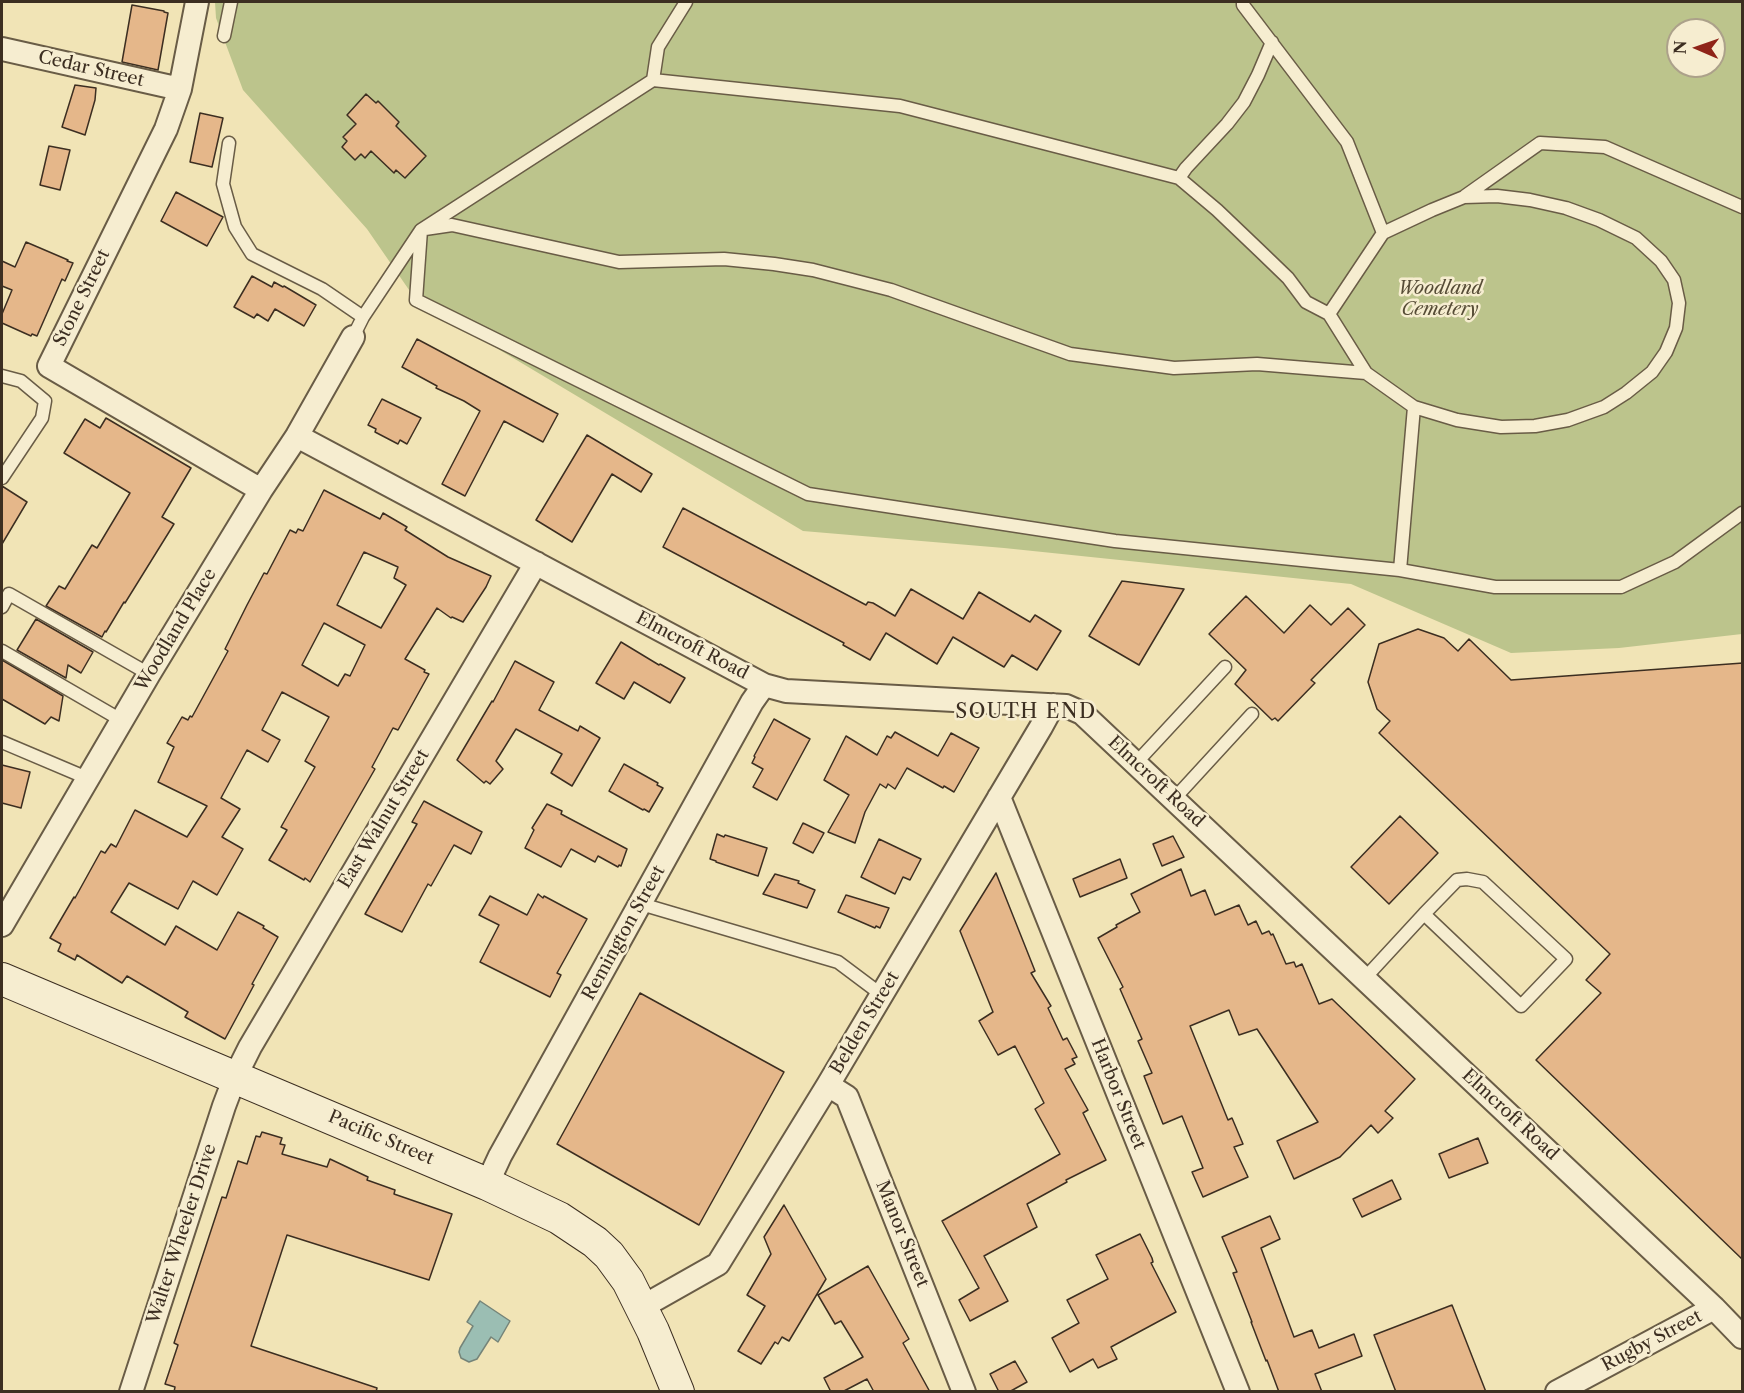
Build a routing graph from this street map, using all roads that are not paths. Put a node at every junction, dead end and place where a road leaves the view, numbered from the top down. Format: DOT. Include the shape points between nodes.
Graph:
graph roads {
  1 [pos="197,2"];
  2 [pos="231,2"];
  3 [pos="686,2"];
  4 [pos="1240,3"];
  5 [pos="224,36"];
  6 [pos="1272,42"];
  7 [pos="2,49"];
  8 [pos="653,80"];
  9 [pos="180,89"];
  10 [pos="229,143"];
  11 [pos="1179,178"];
  12 [pos="1464,197"];
  13 [pos="1743,207"];
  14 [pos="421,230"];
  15 [pos="1383,233"];
  16 [pos="1329,314"];
  17 [pos="358,327"];
  18 [pos="1366,374"];
  19 [pos="2,376"];
  20 [pos="1414,407"];
  21 [pos="297,436"];
  22 [pos="2,478"];
  23 [pos="261,490"];
  24 [pos="1743,513"];
  25 [pos="536,563"];
  26 [pos="1400,570"];
  27 [pos="2,607"];
  28 [pos="2,651"];
  29 [pos="1226,667"];
  30 [pos="149,674"];
  31 [pos="764,684"];
  32 [pos="1053,705"];
  33 [pos="1252,714"];
  34 [pos="121,720"];
  35 [pos="2,742"];
  36 [pos="1136,763"];
  37 [pos="87,778"];
  38 [pos="999,797"];
  39 [pos="1174,799"];
  40 [pos="640,904"];
  41 [pos="1424,914"];
  42 [pos="2,925"];
  43 [pos="1365,978"];
  44 [pos="2,979"];
  45 [pos="882,994"];
  46 [pos="235,1077"];
  47 [pos="828,1085"];
  48 [pos="487,1184"];
  49 [pos="642,1307"];
  50 [pos="1714,1308"];
  51 [pos="1743,1337"];
  52 [pos="131,1392"];
  53 [pos="678,1392"];
  54 [pos="964,1392"];
  55 [pos="1238,1392"];
  56 [pos="1557,1392"];
  1 -- 9 [label="street, Stone Street"];
  2 -- 5 [label="lane"];
  3 -- 8 [label="lane" via="658,47"];
  4 -- 6 [label="lane"];
  6 -- 11 [label="lane" via="1244,102"];
  6 -- 15 [label="lane" via="1347,142"];
  7 -- 9 [label="street, Cedar Street"];
  8 -- 11 [label="lane" via="900,106"];
  8 -- 14 [label="lane"];
  9 -- 23 [label="street, Stone Street" via="166,129 49,366"];
  10 -- 17 [label="lane" via="223,184 235,226 252,254 322,289"];
  11 -- 16 [label="lane" via="1288,278 1306,302"];
  12 -- 13 [label="lane" via="1540,143 1605,147"];
  12 -- 15 [label="lane"];
  12 -- 20 [label="lane" via="1497,196 1566,208 1636,238 1661,261 1674,280 1679,303 1676,328 1652,372 1604,407 1568,420 1501,427 1457,420"];
  14 -- 17 [label="lane"];
  14 -- 18 [label="lane" via="452,225 619,262 724,259 813,270 891,290 1070,354 1174,368 1257,364"];
  14 -- 26 [label="lane" via="416,300 807,494 1115,541"];
  15 -- 16 [label="lane"];
  16 -- 18 [label="lane"];
  17 -- 21 [label="street, Woodland Place"];
  18 -- 20 [label="lane"];
  19 -- 22 [label="lane" via="21,381 45,401 42,418"];
  20 -- 26 [label="lane"];
  21 -- 23 [label="street, Woodland Place"];
  21 -- 25 [label="street, Elmcroft Road"];
  23 -- 30 [label="street, Woodland Place"];
  24 -- 26 [label="lane" via="1675,562 1621,587 1495,587"];
  25 -- 31 [label="street, Elmcroft Road"];
  25 -- 46 [label="street, East Walnut Street"];
  27 -- 30 [label="lane" via="9,594"];
  28 -- 34 [label="lane"];
  29 -- 36 [label="lane"];
  30 -- 34 [label="street, Woodland Place"];
  31 -- 32 [label="street, Elmcroft Road" via="786,690"];
  31 -- 40 [label="street, Remington Street"];
  32 -- 36 [label="street, Elmcroft Road" via="1082,713"];
  32 -- 38 [label="street, Belden Street"];
  33 -- 39 [label="lane"];
  34 -- 37 [label="street, Woodland Place"];
  35 -- 37 [label="lane"];
  36 -- 39 [label="street, Elmcroft Road"];
  37 -- 42 [label="street, Woodland Place"];
  38 -- 45 [label="street, Belden Street"];
  38 -- 55 [label="street, Harbor Street"];
  39 -- 43 [label="street, Elmcroft Road"];
  40 -- 45 [label="lane" via="838,962"];
  40 -- 48 [label="street, Remington Street"];
  41 -- 41 [label="lane" via="1521,1005 1566,959 1483,882 1457,880"];
  41 -- 43 [label="lane"];
  43 -- 50 [label="street, Elmcroft Road"];
  44 -- 46 [label="street, Pacific Street"];
  45 -- 47 [label="street, Belden Street"];
  46 -- 48 [label="street, Pacific Street"];
  46 -- 52 [label="street, Walter Wheeler Drive"];
  47 -- 49 [label="street, Belden Street" via="718,1264"];
  47 -- 54 [label="street, Manor Street" via="848,1097"];
  48 -- 49 [label="street, Pacific Street" via="559,1218 595,1242 628,1281"];
  49 -- 53 [label="street, Pacific Street"];
  50 -- 51 [label="street, Elmcroft Road"];
  50 -- 56 [label="street, Rugby Street"];
}
